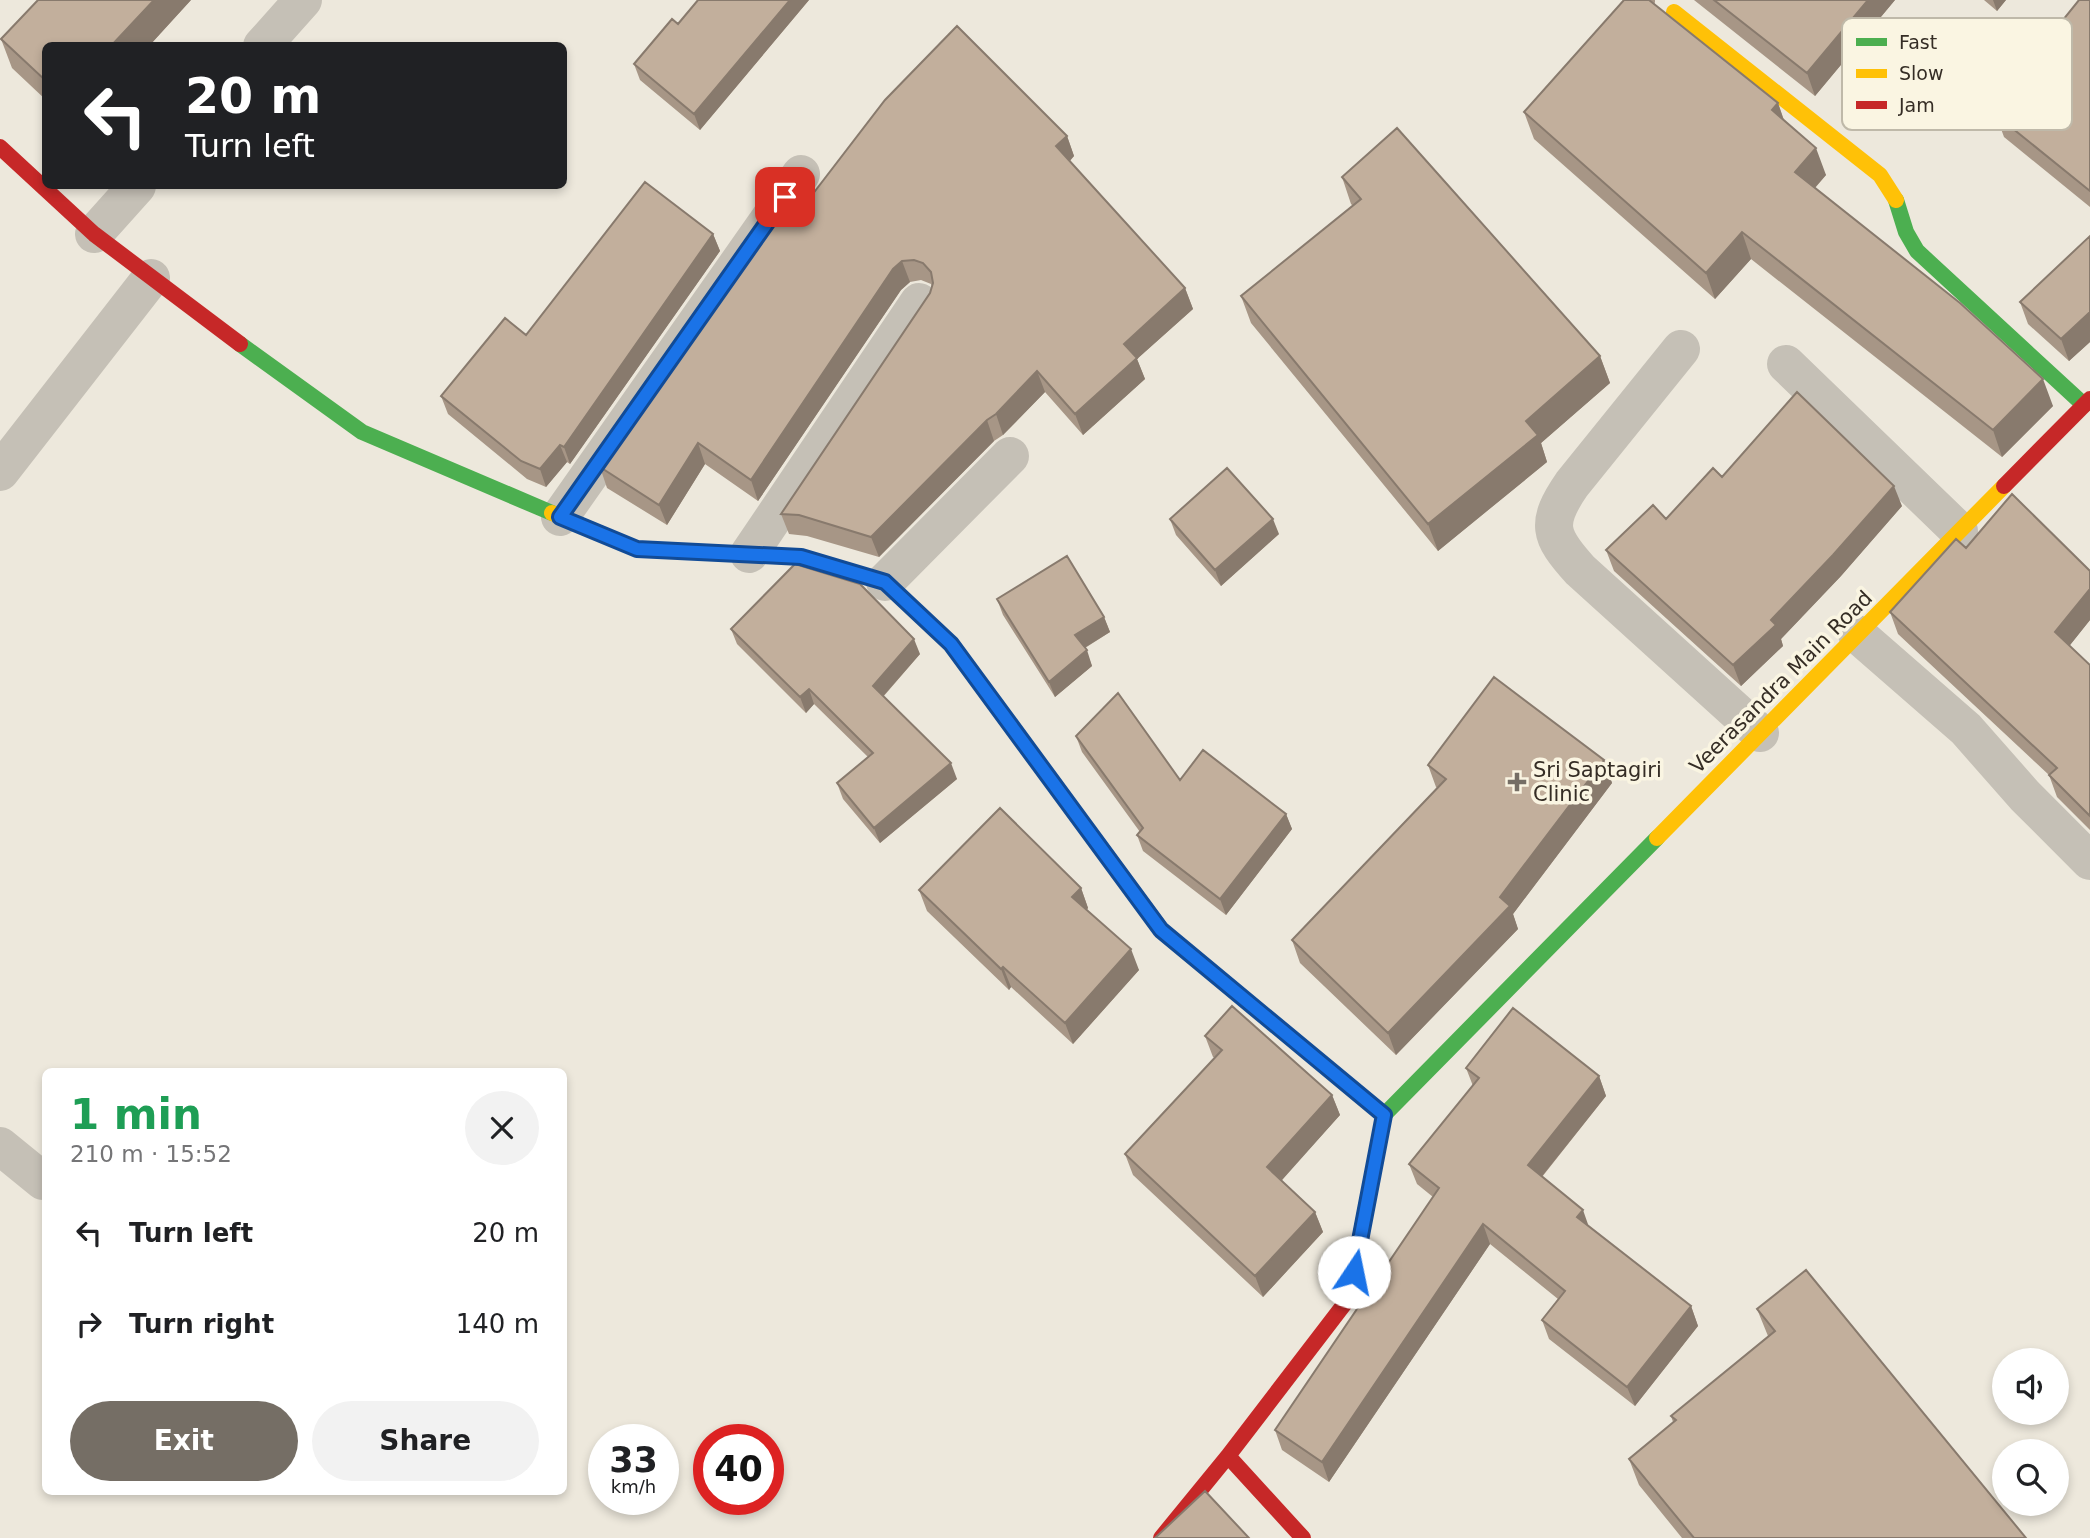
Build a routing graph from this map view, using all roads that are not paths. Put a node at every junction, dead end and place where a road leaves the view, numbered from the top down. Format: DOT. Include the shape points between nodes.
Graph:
graph roads {
  1 [pos="303,0"];
  2 [pos="1674,12"];
  3 [pos="266,42"];
  4 [pos="0,147"];
  5 [pos="801,174"];
  6 [pos="42,187"];
  7 [pos="44,189"];
  8 [pos="134,189"];
  9 [pos="94,234"];
  10 [pos="151,278"];
  11 [pos="919,302"];
  12 [pos="1681,349"];
  13 [pos="1786,364"];
  14 [pos="2087,402"];
  15 [pos="1010,456"];
  16 [pos="0,472"];
  17 [pos="560,517"];
  18 [pos="1959,531"];
  19 [pos="750,554"];
  20 [pos="885,582"];
  21 [pos="1857,634"];
  22 [pos="1760,733"];
  23 [pos="2090,861"];
  24 [pos="1384,1115"];
  25 [pos="0,1146"];
  26 [pos="42,1180"];
  27 [pos="1228,1456"];
  28 [pos="1161,1538"];
  29 [pos="1303,1538"];
  1 -- 3 [label="street"];
  2 -- 14 [label="street" via="1880,175 1893,193 1917,251"];
  4 -- 6 [label="street"];
  5 -- 17 [label="street"];
  7 -- 9 [label="street"];
  8 -- 9 [label="street"];
  9 -- 10 [label="street"];
  10 -- 16 [label="street"];
  10 -- 17 [label="street" via="362,432"];
  11 -- 19 [label="street"];
  12 -- 22 [label="street" via="1572,484 1558,505 1553,531 1563,552 1580,570"];
  13 -- 18 [label="street"];
  14 -- 18 [label="street, Veerasandra Main Road"];
  15 -- 20 [label="street"];
  17 -- 19 [label="street" via="637,549"];
  18 -- 21 [label="street, Veerasandra Main Road"];
  19 -- 20 [label="street" via="801,557"];
  20 -- 24 [label="street" via="951,644 1161,930"];
  21 -- 22 [label="street, Veerasandra Main Road"];
  21 -- 23 [label="street" via="1966,729"];
  22 -- 24 [label="street, Veerasandra Main Road"];
  24 -- 27 [label="street" via="1349,1298"];
  25 -- 26 [label="street"];
  27 -- 28 [label="street"];
  27 -- 29 [label="street"];
}
